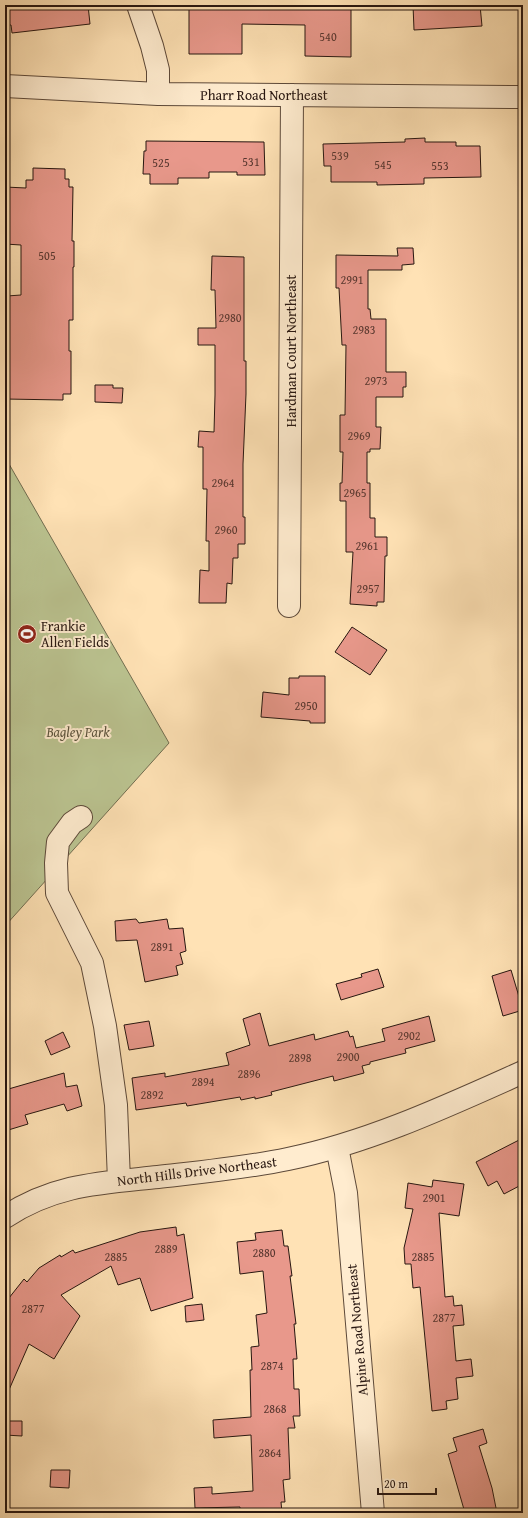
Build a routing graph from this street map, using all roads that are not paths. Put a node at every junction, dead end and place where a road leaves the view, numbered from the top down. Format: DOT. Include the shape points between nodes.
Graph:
graph roads {
  1 [pos="138,5"];
  2 [pos="5,86"];
  3 [pos="158,94"];
  4 [pos="292,95"];
  5 [pos="523,97"];
  6 [pos="289,606"];
  7 [pos="81,817"];
  8 [pos="523,1072"];
  9 [pos="337,1147"];
  10 [pos="119,1181"];
  11 [pos="5,1217"];
  12 [pos="373,1513"];
  1 -- 3 [label="street" via="158,70"];
  2 -- 3 [label="street, Pharr Road Northeast"];
  3 -- 4 [label="street, Pharr Road Northeast"];
  4 -- 5 [label="street, Pharr Road Northeast"];
  4 -- 6 [label="street, Hardman Court Northeast"];
  7 -- 10 [label="street" via="72,823 58,842 57,893 92,963 105,1026 116,1105"];
  8 -- 9 [label="street, North Hills Drive Northeast" via="420,1118"];
  9 -- 10 [label="street, North Hills Drive Northeast" via="239,1168"];
  9 -- 12 [label="street, Alpine Road Northeast" via="346,1193"];
  10 -- 11 [label="street, North Hills Drive Northeast" via="80,1185 49,1194"];
}
